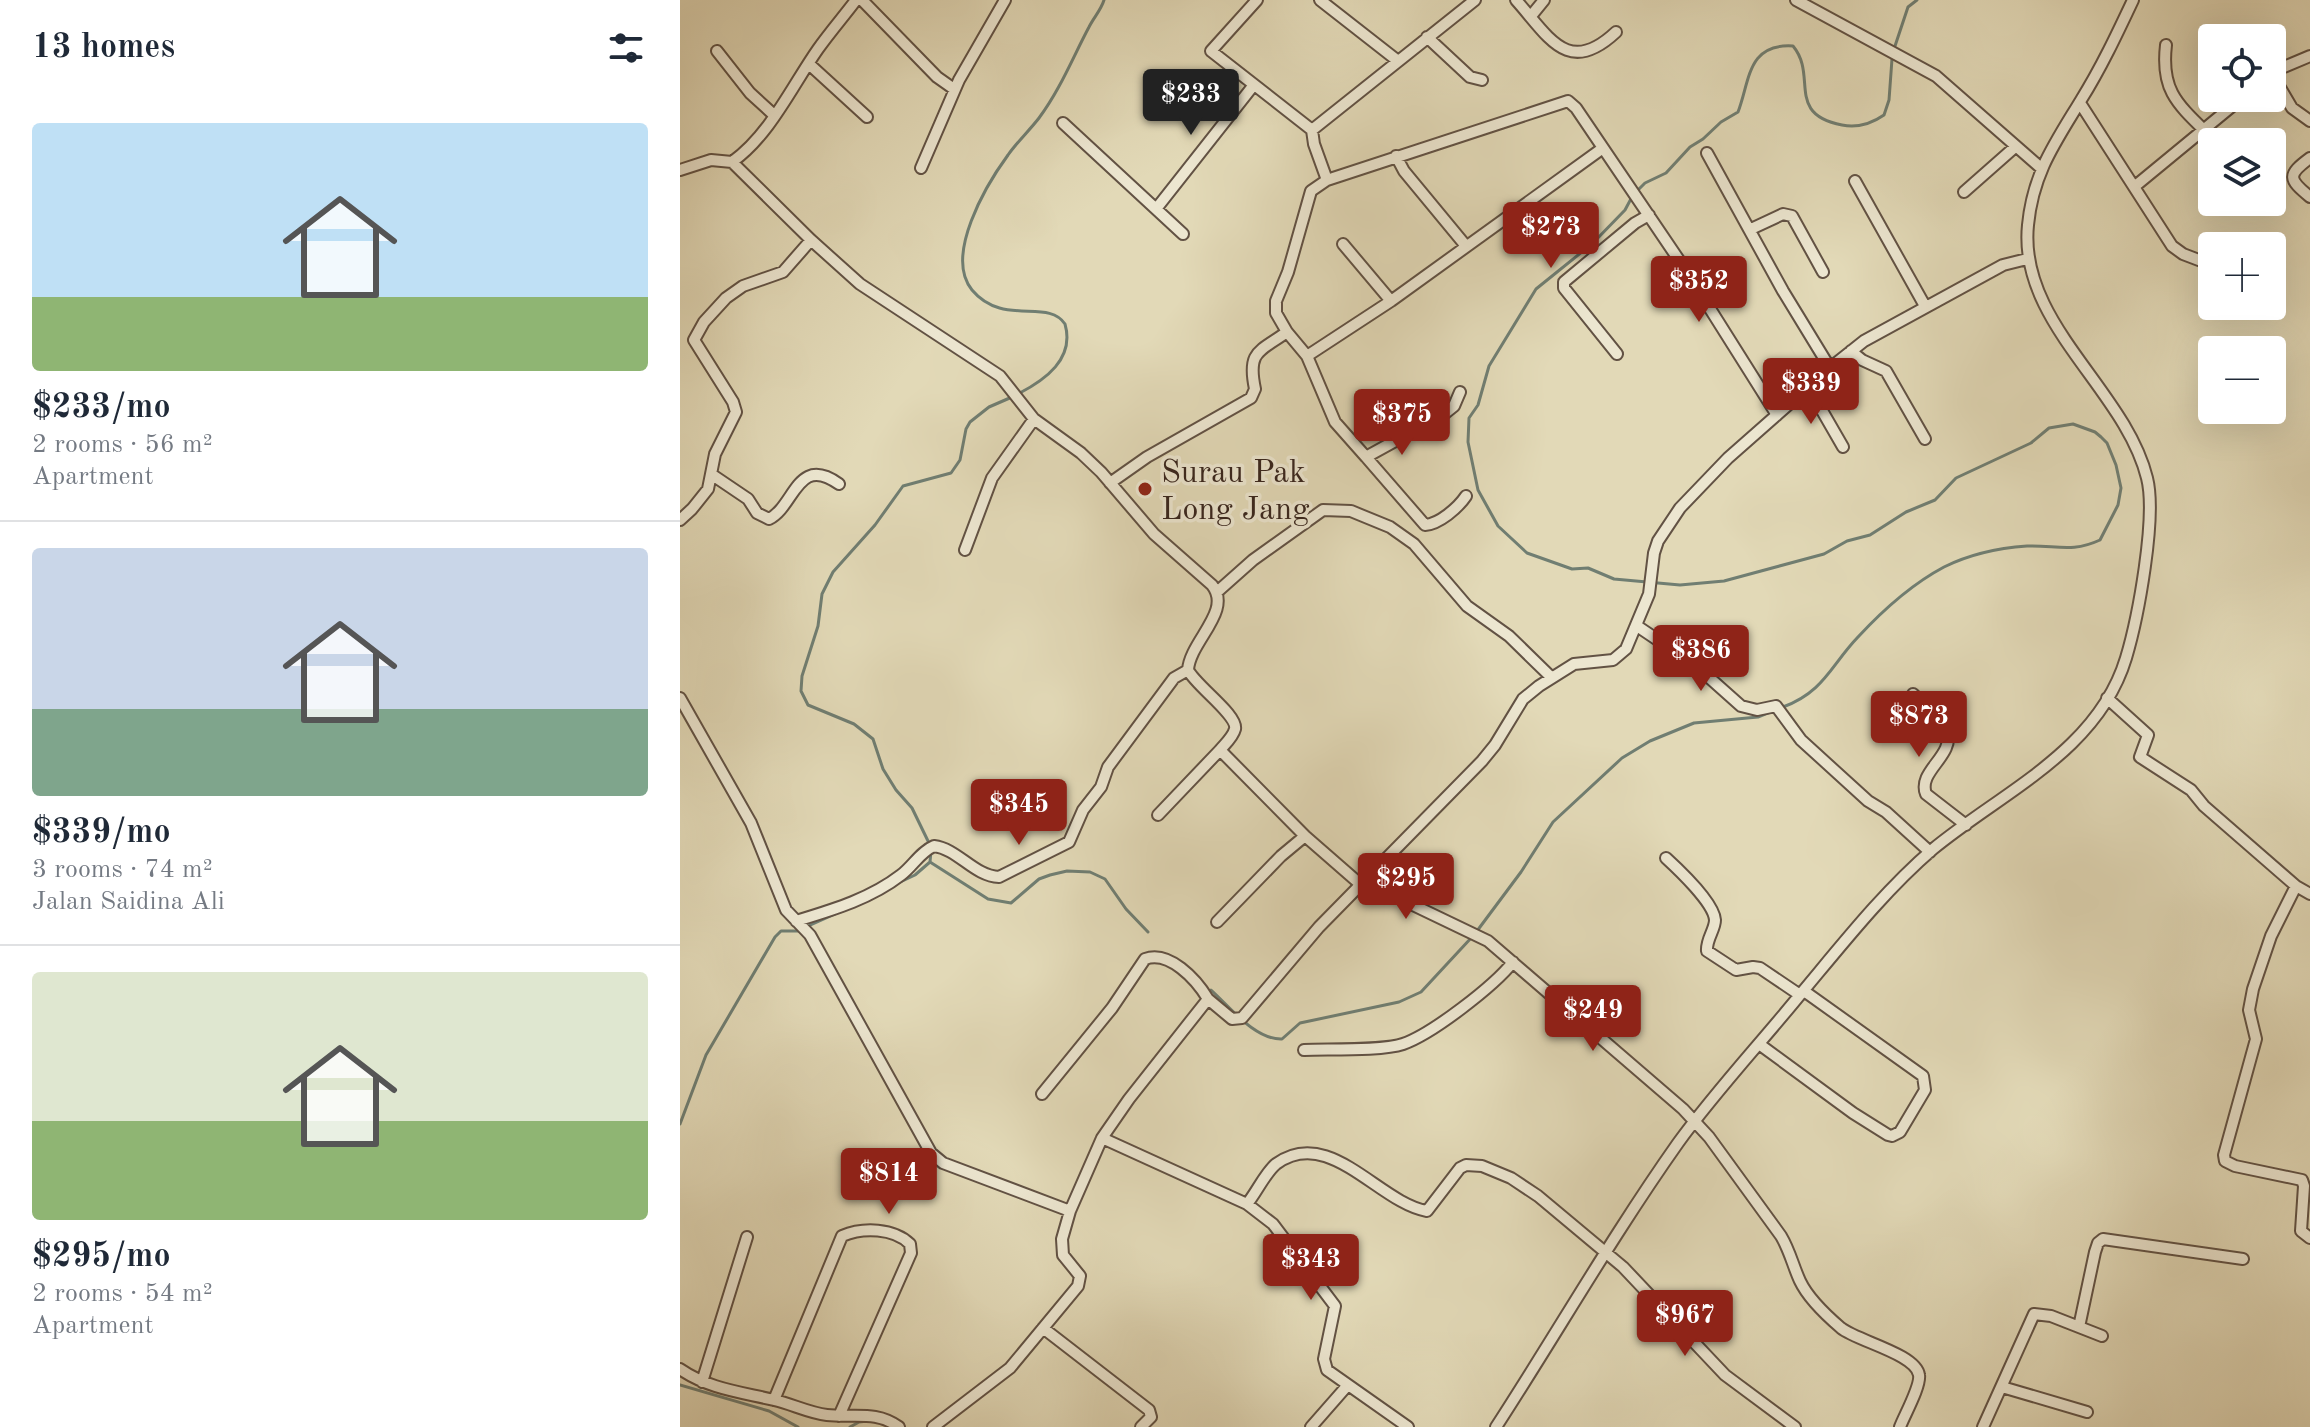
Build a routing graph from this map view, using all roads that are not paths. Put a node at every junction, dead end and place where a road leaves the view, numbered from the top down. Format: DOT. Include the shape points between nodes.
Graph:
graph roads {
  1 [pos="859,0"];
  2 [pos="1005,0"];
  3 [pos="1257,0"];
  4 [pos="1320,0"];
  5 [pos="1475,0"];
  6 [pos="1516,0"];
  7 [pos="1544,0"];
  8 [pos="1796,0"];
  9 [pos="2133,0"];
  10 [pos="1531,16"];
  11 [pos="1616,32"];
  12 [pos="1427,37"];
  13 [pos="2166,45"];
  14 [pos="717,51"];
  15 [pos="2310,56"];
  16 [pos="1398,61"];
  17 [pos="809,64"];
  18 [pos="2286,67"];
  19 [pos="1482,80"];
  20 [pos="1253,86"];
  21 [pos="954,89"];
  22 [pos="2286,98"];
  23 [pos="2080,103"];
  24 [pos="2226,112"];
  25 [pos="774,115"];
  26 [pos="867,117"];
  27 [pos="2310,121"];
  28 [pos="1063,123"];
  29 [pos="2202,128"];
  30 [pos="2208,128"];
  31 [pos="1312,130"];
  32 [pos="2198,137"];
  33 [pos="2015,147"];
  34 [pos="1603,148"];
  35 [pos="747,151"];
  36 [pos="1707,153"];
  37 [pos="1396,156"];
  38 [pos="2310,158"];
  39 [pos="732,162"];
  40 [pos="921,168"];
  41 [pos="2041,168"];
  42 [pos="680,170"];
  43 [pos="746,177"];
  44 [pos="1327,180"];
  45 [pos="1855,181"];
  46 [pos="2134,187"];
  47 [pos="1964,192"];
  48 [pos="2310,197"];
  49 [pos="1156,209"];
  50 [pos="1649,215"];
  51 [pos="1751,229"];
  52 [pos="1183,234"];
  53 [pos="811,240"];
  54 [pos="1343,244"];
  55 [pos="1466,246"];
  56 [pos="2027,259"];
  57 [pos="2198,260"];
  58 [pos="1823,272"];
  59 [pos="1391,301"];
  60 [pos="1925,306"];
  61 [pos="1287,332"];
  62 [pos="1851,351"];
  63 [pos="1617,354"];
  64 [pos="1307,356"];
  65 [pos="1830,368"];
  66 [pos="1809,388"];
  67 [pos="1460,392"];
  68 [pos="1777,415"];
  69 [pos="1034,419"];
  70 [pos="1925,439"];
  71 [pos="1843,447"];
  72 [pos="1366,457"];
  73 [pos="711,474"];
  74 [pos="1110,483"];
  75 [pos="839,484"];
  76 [pos="1466,496"];
  77 [pos="680,520"];
  78 [pos="965,550"];
  79 [pos="1217,592"];
  80 [pos="1637,626"];
  81 [pos="1188,670"];
  82 [pos="1551,677"];
  83 [pos="1913,694"];
  84 [pos="680,698"];
  85 [pos="2107,698"];
  86 [pos="1220,750"];
  87 [pos="1158,815"];
  88 [pos="1966,825"];
  89 [pos="1305,836"];
  90 [pos="1930,852"];
  91 [pos="1666,858"];
  92 [pos="1362,883"];
  93 [pos="2296,886"];
  94 [pos="2310,894"];
  95 [pos="1217,922"];
  96 [pos="798,923"];
  97 [pos="1513,962"];
  98 [pos="1802,993"];
  99 [pos="1208,999"];
  100 [pos="1759,1044"];
  101 [pos="1304,1050"];
  102 [pos="1042,1094"];
  103 [pos="1695,1121"];
  104 [pos="1102,1138"];
  105 [pos="1247,1204"];
  106 [pos="1070,1211"];
  107 [pos="747,1237"];
  108 [pos="2310,1238"];
  109 [pos="1605,1251"];
  110 [pos="2243,1259"];
  111 [pos="2079,1327"];
  112 [pos="1043,1328"];
  113 [pos="2102,1336"];
  114 [pos="680,1369"];
  115 [pos="702,1382"];
  116 [pos="1347,1386"];
  117 [pos="2002,1387"];
  118 [pos="774,1400"];
  119 [pos="2087,1412"];
  120 [pos="839,1416"];
  121 [pos="1790,1425"];
  122 [pos="899,1427"];
  123 [pos="933,1427"];
  124 [pos="1141,1427"];
  125 [pos="1311,1427"];
  126 [pos="1408,1427"];
  127 [pos="1496,1427"];
  128 [pos="1900,1427"];
  129 [pos="1983,1427"];
  1 -- 17 [label="street"];
  1 -- 21 [label="street"];
  2 -- 21 [label="street"];
  3 -- 20 [label="street" via="1211,51"];
  4 -- 16 [label="street"];
  5 -- 12 [label="street"];
  6 -- 10 [label="street"];
  7 -- 10 [label="street"];
  8 -- 33 [label="street" via="1936,76"];
  9 -- 23 [label="street"];
  10 -- 11 [label="street" via="1553,42 1574,53 1583,53"];
  12 -- 16 [label="street"];
  12 -- 19 [label="street" via="1470,77"];
  13 -- 29 [label="street" via="2169,88"];
  14 -- 25 [label="street"];
  15 -- 18 [label="street"];
  16 -- 31 [label="street"];
  17 -- 25 [label="street"];
  17 -- 26 [label="street"];
  20 -- 31 [label="street"];
  20 -- 49 [label="street"];
  21 -- 40 [label="street"];
  22 -- 27 [label="street"];
  23 -- 41 [label="street"];
  23 -- 46 [label="street"];
  24 -- 30 [label="street"];
  25 -- 35 [label="street"];
  28 -- 49 [label="street"];
  31 -- 44 [label="street"];
  32 -- 46 [label="street"];
  33 -- 41 [label="street"];
  33 -- 47 [label="street"];
  34 -- 37 [label="street" via="1568,101"];
  34 -- 50 [label="street"];
  34 -- 55 [label="street"];
  35 -- 39 [label="street"];
  35 -- 43 [label="street"];
  36 -- 51 [label="street"];
  37 -- 44 [label="street"];
  37 -- 55 [label="street"];
  38 -- 48 [label="street" via="2292,177"];
  39 -- 42 [label="street" via="711,160"];
  39 -- 43 [label="street"];
  41 -- 56 [label="street" via="2030,211"];
  43 -- 53 [label="street"];
  44 -- 61 [label="street" via="1311,191 1276,301 1276,313"];
  45 -- 60 [label="street"];
  46 -- 57 [label="street" via="2172,246"];
  49 -- 52 [label="street"];
  50 -- 63 [label="street" via="1564,282"];
  50 -- 68 [label="street"];
  51 -- 58 [label="street" via="1783,214 1792,216"];
  51 -- 65 [label="street"];
  53 -- 69 [label="street" via="871,292 985,366 1011,387"];
  53 -- 73 [label="street" via="783,272 726,298 694,340 736,412"];
  54 -- 59 [label="street"];
  55 -- 59 [label="street"];
  56 -- 60 [label="street" via="2003,265"];
  56 -- 85 [label="street" via="2049,311 2129,432 2149,488 2150,515 2129,645"];
  59 -- 64 [label="street"];
  60 -- 62 [label="street"];
  61 -- 64 [label="street"];
  61 -- 74 [label="street" via="1253,360 1251,398"];
  62 -- 65 [label="street"];
  62 -- 70 [label="street" via="1886,371"];
  64 -- 72 [label="street" via="1335,422"];
  65 -- 66 [label="street"];
  66 -- 68 [label="street"];
  66 -- 71 [label="street"];
  67 -- 72 [label="street" via="1444,414"];
  68 -- 80 [label="street" via="1680,508 1655,547 1652,580"];
  69 -- 74 [label="street" via="1081,453"];
  69 -- 78 [label="street" via="992,478"];
  72 -- 76 [label="street" via="1425,525 1435,524"];
  73 -- 75 [label="street" via="769,519 802,480 818,475"];
  73 -- 77 [label="street" via="708,489"];
  74 -- 79 [label="street" via="1154,534"];
  79 -- 81 [label="street" via="1215,614 1192,650"];
  79 -- 82 [label="street" via="1323,510 1351,511 1414,544 1467,606 1509,636"];
  80 -- 82 [label="street" via="1626,649 1613,660 1574,664"];
  80 -- 90 [label="street" via="1695,665 1741,706 1776,706 1801,740"];
  81 -- 86 [label="street" via="1234,719 1232,735"];
  81 -- 96 [label="street" via="1174,678 1108,767 1063,847 999,877 934,846 900,876 849,904"];
  82 -- 92 [label="street" via="1523,699 1482,761"];
  83 -- 88 [label="street" via="1947,732 1946,749 1925,781 1926,794"];
  84 -- 96 [label="street" via="751,823 786,910"];
  85 -- 88 [label="street" via="2056,759"];
  85 -- 93 [label="street" via="2148,735 2140,757 2191,790"];
  86 -- 87 [label="street"];
  86 -- 89 [label="street"];
  88 -- 90 [label="street"];
  89 -- 92 [label="street"];
  89 -- 95 [label="street"];
  90 -- 98 [label="street"];
  91 -- 98 [label="street" via="1712,909 1715,924 1707,951 1736,970 1760,968"];
  92 -- 97 [label="street" via="1466,929"];
  92 -- 99 [label="street" via="1242,1017 1232,1019"];
  93 -- 94 [label="street"];
  93 -- 108 [label="street" via="2253,989 2249,1010 2256,1039 2224,1155 2235,1166 2302,1180 2301,1231"];
  96 -- 106 [label="street" via="810,935 935,1158"];
  97 -- 101 [label="street" via="1469,1001 1406,1043"];
  97 -- 103 [label="street"];
  98 -- 100 [label="street"];
  98 -- 100 [label="street" via="1923,1076 1925,1090 1900,1132 1888,1135"];
  99 -- 102 [label="street" via="1169,959 1145,959"];
  99 -- 104 [label="street"];
  100 -- 103 [label="street"];
  103 -- 109 [label="street"];
  103 -- 128 [label="street" via="1781,1236 1805,1290 1842,1328 1912,1363 1919,1373"];
  104 -- 105 [label="street"];
  104 -- 106 [label="street"];
  105 -- 109 [label="street" via="1271,1168 1299,1153 1323,1156 1359,1171 1427,1211 1460,1168 1475,1164 1524,1186"];
  105 -- 116 [label="street" via="1273,1224 1335,1306 1324,1364"];
  106 -- 112 [label="street" via="1062,1251 1080,1280"];
  107 -- 115 [label="street"];
  109 -- 121 [label="street" via="1725,1375"];
  109 -- 127 [label="street"];
  110 -- 111 [label="street" via="2103,1239 2095,1252"];
  111 -- 113 [label="street"];
  111 -- 117 [label="street" via="2034,1314"];
  112 -- 123 [label="street" via="1006,1371"];
  112 -- 124 [label="street" via="1149,1410 1151,1417"];
  114 -- 115 [label="street"];
  115 -- 118 [label="street"];
  116 -- 125 [label="street"];
  116 -- 126 [label="street"];
  117 -- 119 [label="street"];
  117 -- 129 [label="street"];
  118 -- 120 [label="street"];
  118 -- 120 [label="street" via="842,1236 892,1233 910,1244 911,1253"];
  120 -- 122 [label="street" via="879,1416"];
}
